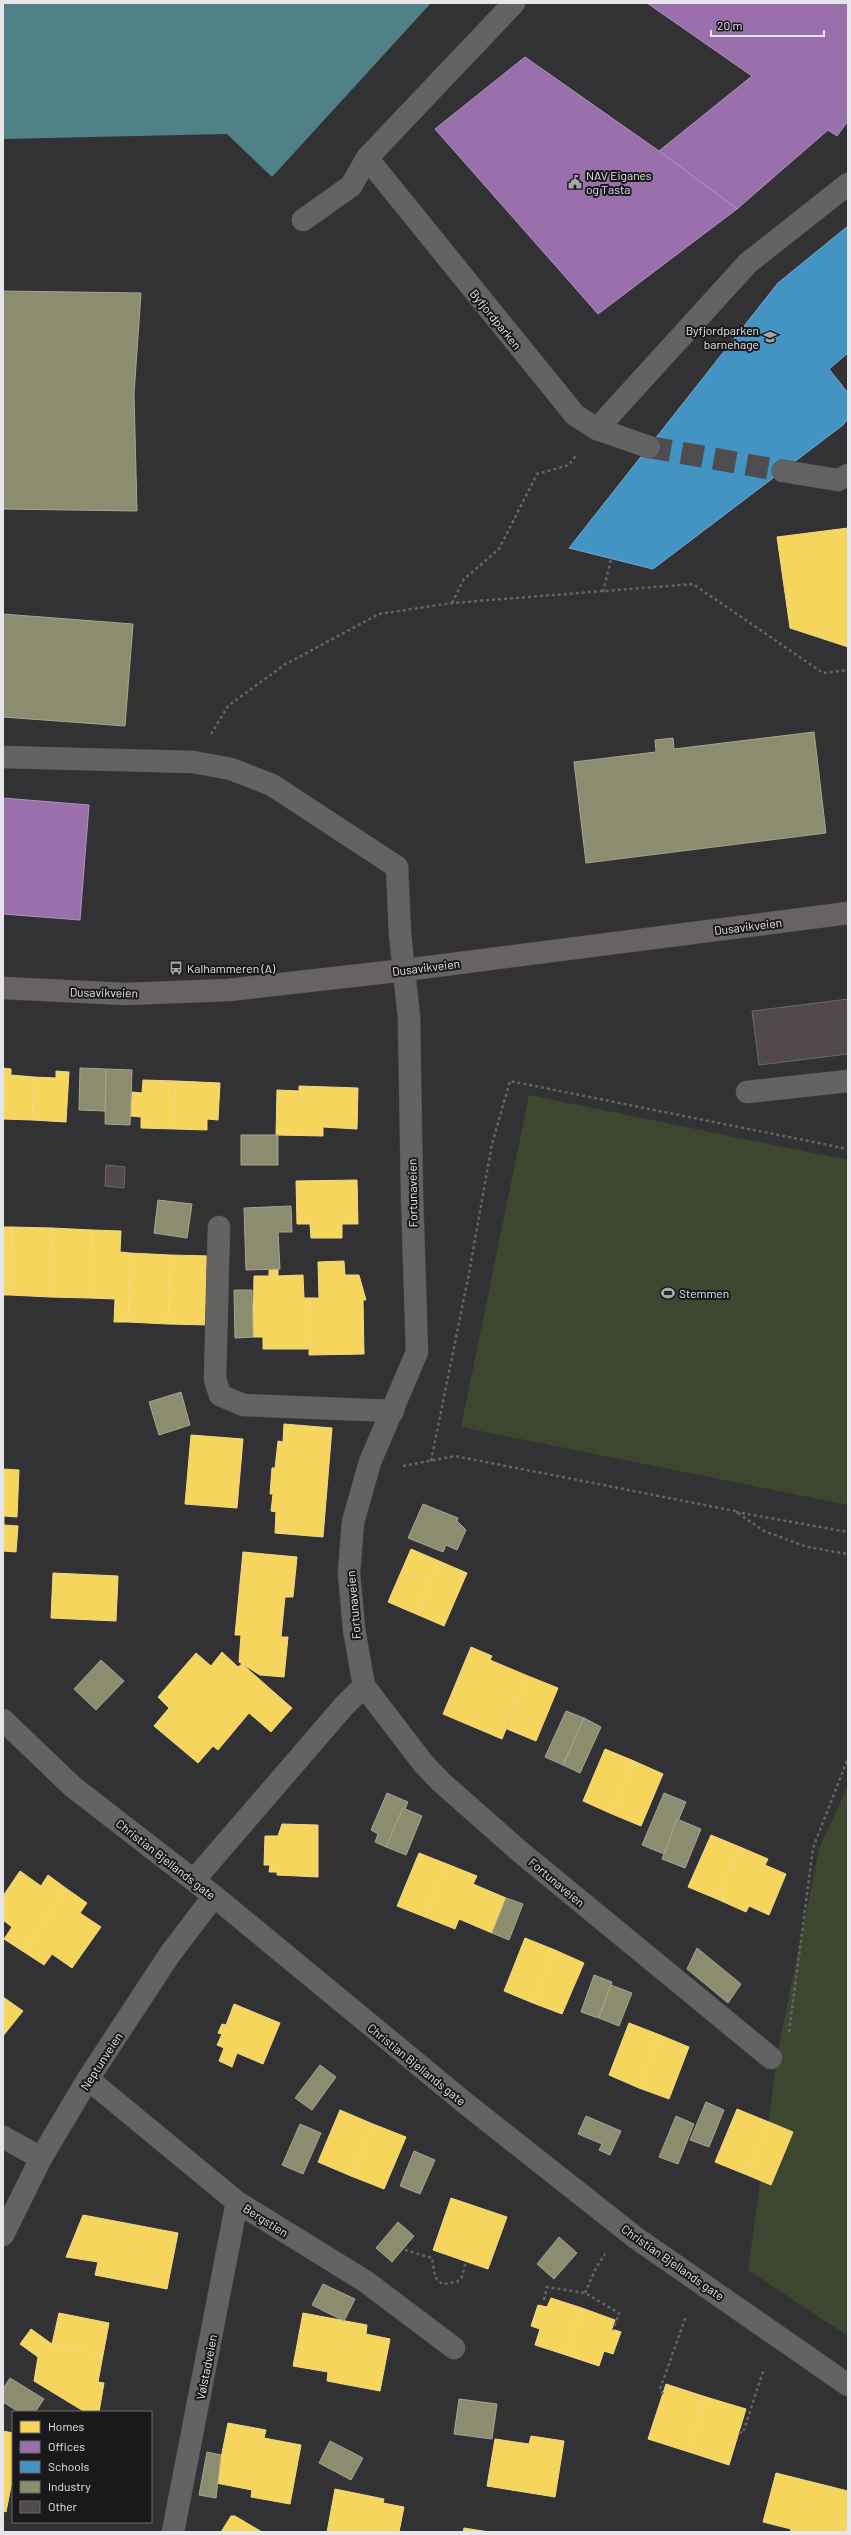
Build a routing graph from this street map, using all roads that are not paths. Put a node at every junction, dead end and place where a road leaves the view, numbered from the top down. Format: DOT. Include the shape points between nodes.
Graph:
graph roads {
  1 [pos="514,3"];
  2 [pos="367,158"];
  3 [pos="848,184"];
  4 [pos="303,220"];
  5 [pos="597,429"];
  6 [pos="649,447"];
  7 [pos="783,471"];
  8 [pos="848,475"];
  9 [pos="3,757"];
  10 [pos="848,913"];
  11 [pos="405,970"];
  12 [pos="3,988"];
  13 [pos="848,1081"];
  14 [pos="747,1092"];
  15 [pos="219,1227"];
  16 [pos="393,1411"];
  17 [pos="364,1686"];
  18 [pos="3,1720"];
  19 [pos="194,1880"];
  20 [pos="214,1896"];
  21 [pos="772,2058"];
  22 [pos="88,2079"];
  23 [pos="3,2137"];
  24 [pos="41,2158"];
  25 [pos="237,2202"];
  26 [pos="3,2235"];
  27 [pos="454,2348"];
  28 [pos="848,2385"];
  29 [pos="173,2532"];
  1 -- 2 [label="street"];
  2 -- 4 [label="street" via="351,186"];
  2 -- 5 [label="street, Byfjordparken" via="556,394 575,415"];
  3 -- 5 [label="street" via="748,263"];
  5 -- 6 [label="street, Byfjordparken"];
  7 -- 8 [label="street" via="838,480"];
  9 -- 11 [label="street, Fortunaveien" via="193,762 230,768 272,785 397,867"];
  10 -- 11 [label="main road, Dusavikveien"];
  11 -- 12 [label="main road, Dusavikveien" via="229,990 126,994"];
  11 -- 16 [label="street, Fortunaveien" via="410,1018 417,1352"];
  13 -- 14 [label="street"];
  15 -- 16 [label="street" via="215,1379 220,1395 242,1405"];
  16 -- 17 [label="street, Fortunaveien" via="370,1462 353,1522 348,1573"];
  17 -- 19 [label="street" via="339,1711"];
  17 -- 21 [label="street, Fortunaveien" via="423,1763 441,1782 518,1850"];
  18 -- 19 [label="street, Christian Bjellands gate" via="73,1787"];
  19 -- 20 [label="street, Christian Bjellands gate"];
  20 -- 22 [label="street, Neptunveien" via="170,1954"];
  20 -- 28 [label="street, Christian Bjellands gate" via="465,2103 636,2238"];
  22 -- 24 [label="street, Neptunveien"];
  22 -- 25 [label="street, Bergstien"];
  23 -- 24 [label="street"];
  24 -- 26 [label="street, Neptunveien"];
  25 -- 27 [label="street, Bergstien" via="365,2281"];
  25 -- 29 [label="street, Vølstadveien"];
}
